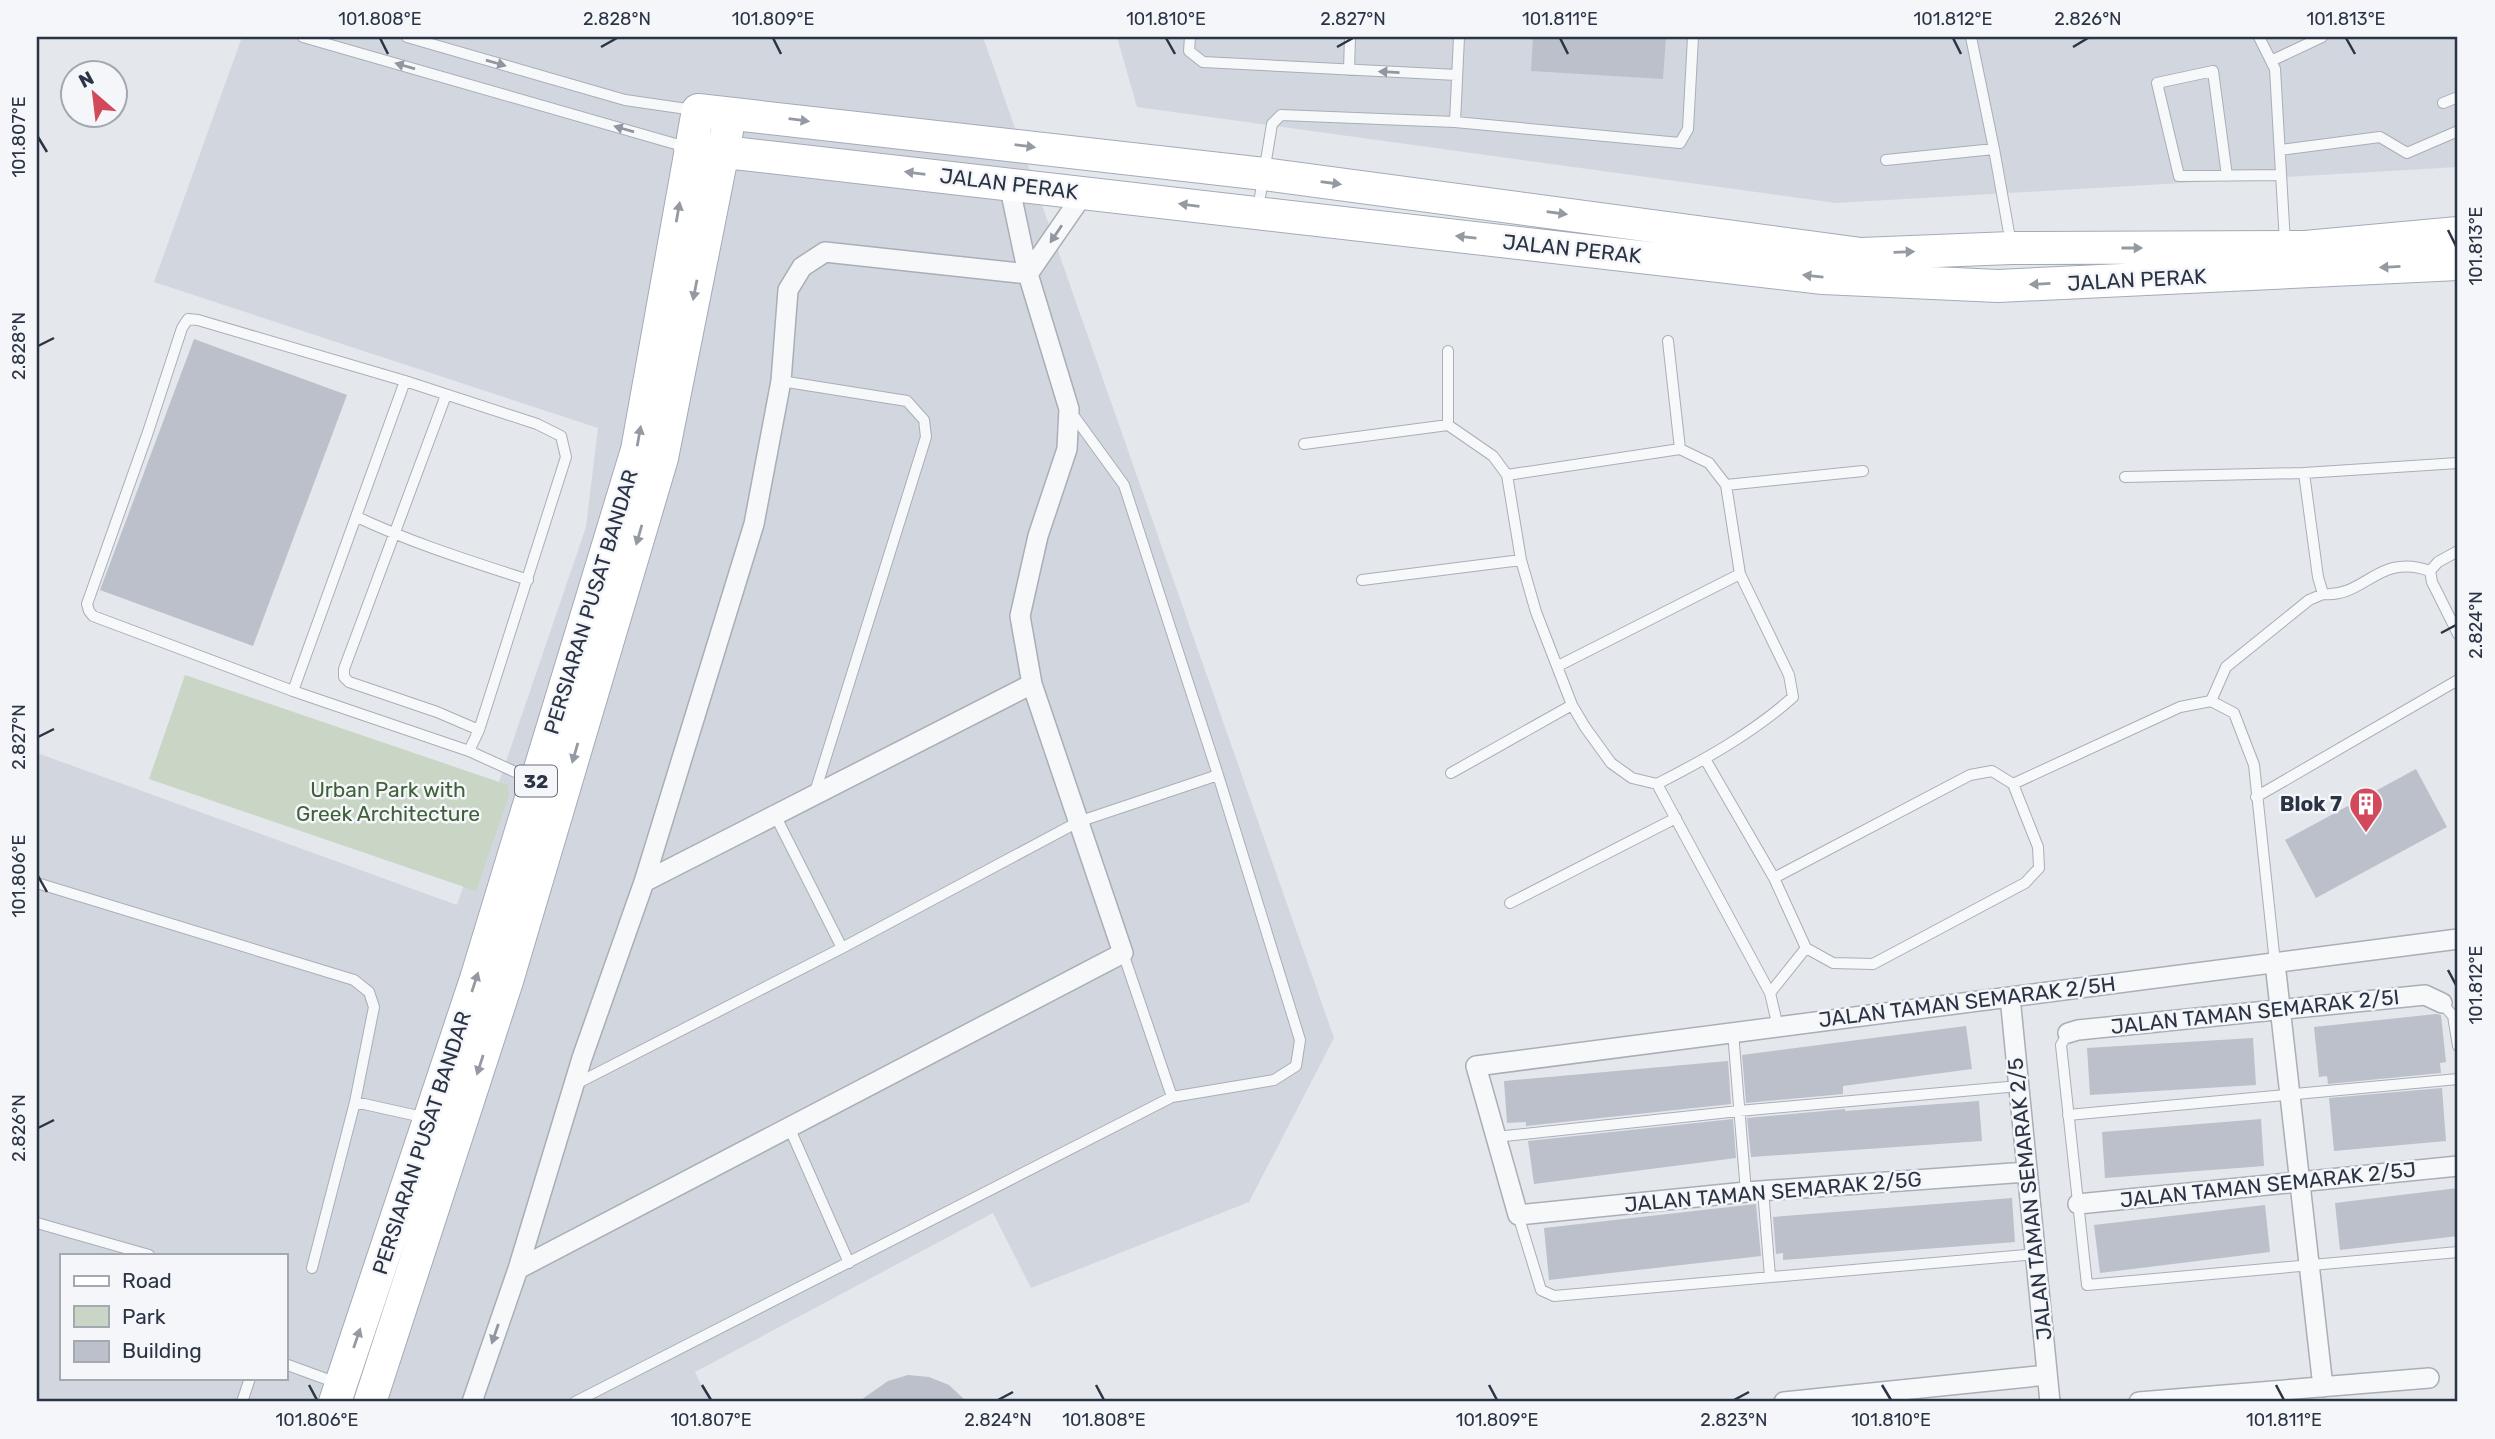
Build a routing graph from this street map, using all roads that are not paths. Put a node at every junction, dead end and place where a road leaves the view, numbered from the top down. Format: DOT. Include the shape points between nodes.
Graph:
graph roads {
  1 [pos="303,37"];
  2 [pos="1190,37"];
  3 [pos="1350,37"];
  4 [pos="1460,37"];
  5 [pos="1693,37"];
  6 [pos="1971,37"];
  7 [pos="2259,37"];
  8 [pos="2322,37"];
  9 [pos="414,38"];
  10 [pos="2272,61"];
  11 [pos="1349,70"];
  12 [pos="1457,75"];
  13 [pos="2458,97"];
  14 [pos="2443,103"];
  15 [pos="698,110"];
  16 [pos="731,112"];
  17 [pos="1455,122"];
  18 [pos="2458,131"];
  19 [pos="690,148"];
  20 [pos="1994,149"];
  21 [pos="2280,150"];
  22 [pos="723,151"];
  23 [pos="1065,151"];
  24 [pos="1886,160"];
  25 [pos="1264,174"];
  26 [pos="2281,175"];
  27 [pos="2227,176"];
  28 [pos="1009,184"];
  29 [pos="1097,195"];
  30 [pos="1257,213"];
  31 [pos="2458,233"];
  32 [pos="2285,247"];
  33 [pos="2011,248"];
  34 [pos="2458,264"];
  35 [pos="1028,274"];
  36 [pos="1668,341"];
  37 [pos="1448,351"];
  38 [pos="405,381"];
  39 [pos="781,381"];
  40 [pos="446,395"];
  41 [pos="1069,409"];
  42 [pos="1448,425"];
  43 [pos="1304,444"];
  44 [pos="1680,449"];
  45 [pos="2458,463"];
  46 [pos="1863,471"];
  47 [pos="2304,473"];
  48 [pos="1507,475"];
  49 [pos="2125,477"];
  50 [pos="1726,485"];
  51 [pos="357,517"];
  52 [pos="394,534"];
  53 [pos="2458,551"];
  54 [pos="1521,560"];
  55 [pos="2430,571"];
  56 [pos="1740,574"];
  57 [pos="528,580"];
  58 [pos="1362,580"];
  59 [pos="2323,594"];
  60 [pos="2458,634"];
  61 [pos="1558,666"];
  62 [pos="2458,680"];
  63 [pos="1031,684"];
  64 [pos="293,691"];
  65 [pos="2211,701"];
  66 [pos="1572,705"];
  67 [pos="479,730"];
  68 [pos="469,751"];
  69 [pos="1704,759"];
  70 [pos="1451,773"];
  71 [pos="1218,775"];
  72 [pos="536,781"];
  73 [pos="1657,784"];
  74 [pos="2013,784"];
  75 [pos="814,796"];
  76 [pos="2256,797"];
  77 [pos="775,815"];
  78 [pos="1676,818"];
  79 [pos="1079,822"];
  80 [pos="1774,878"];
  81 [pos="644,882"];
  82 [pos="37,883"];
  83 [pos="1510,903"];
  84 [pos="2458,939"];
  85 [pos="842,948"];
  86 [pos="1806,948"];
  87 [pos="1123,953"];
  88 [pos="2275,963"];
  89 [pos="1770,993"];
  90 [pos="2010,997"];
  91 [pos="2442,1003"];
  92 [pos="2281,1009"];
  93 [pos="1778,1027"];
  94 [pos="1733,1032"];
  95 [pos="2068,1033"];
  96 [pos="2458,1046"];
  97 [pos="2458,1079"];
  98 [pos="574,1085"];
  99 [pos="2019,1086"];
  100 [pos="2290,1096"];
  101 [pos="1172,1097"];
  102 [pos="355,1101"];
  103 [pos="1739,1111"];
  104 [pos="2068,1115"];
  105 [pos="431,1119"];
  106 [pos="789,1127"];
  107 [pos="1496,1137"];
  108 [pos="2458,1166"];
  109 [pos="2027,1172"];
  110 [pos="2300,1182"];
  111 [pos="1754,1191"];
  112 [pos="2078,1203"];
  113 [pos="1518,1215"];
  114 [pos="37,1223"];
  115 [pos="2458,1252"];
  116 [pos="146,1254"];
  117 [pos="2035,1254"];
  118 [pos="849,1263"];
  119 [pos="2309,1266"];
  120 [pos="312,1268"];
  121 [pos="518,1269"];
  122 [pos="1770,1277"];
  123 [pos="287,1365"];
  124 [pos="2048,1375"];
  125 [pos="2429,1378"];
  126 [pos="249,1380"];
  127 [pos="2323,1387"];
  128 [pos="338,1393"];
  129 [pos="242,1402"];
  130 [pos="370,1402"];
  131 [pos="472,1402"];
  132 [pos="575,1402"];
  133 [pos="1784,1402"];
  134 [pos="2050,1402"];
  135 [pos="2139,1402"];
  19 -- 1 [label="lane, one-way"];
  2 -- 11 [label="lane" via="1189,51 1203,62"];
  3 -- 11 [label="lane"];
  4 -- 12 [label="lane"];
  5 -- 17 [label="lane" via="1688,129 1680,143"];
  6 -- 20 [label="lane"];
  7 -- 10 [label="lane"];
  8 -- 10 [label="lane"];
  9 -- 15 [label="lane, one-way" via="625,100"];
  10 -- 21 [label="lane"];
  12 -- 11 [label="lane, one-way"];
  12 -- 17 [label="lane"];
  13 -- 14 [label="lane"];
  15 -- 16 [label="main road, JALAN PERAK"];
  15 -- 19 [label="main road, PERSIARAN PUSAT BANDAR / 32"];
  16 -- 22 [label="main road, PERSIARAN PUSAT BANDAR / 32"];
  16 -- 23 [label="main road, JALAN PERAK, one-way"];
  17 -- 25 [label="lane" via="1281,115 1272,124"];
  18 -- 21 [label="lane" via="2407,153 2380,137"];
  19 -- 22 [label="main road, JALAN PERAK"];
  72 -- 19 [label="main road, PERSIARAN PUSAT BANDAR / 32, one-way" via="637,450"];
  20 -- 24 [label="lane"];
  20 -- 33 [label="lane"];
  21 -- 26 [label="lane"];
  28 -- 22 [label="main road, JALAN PERAK, one-way"];
  22 -- 130 [label="main road, PERSIARAN PUSAT BANDAR / 32, one-way" via="662,458 508,981"];
  23 -- 25 [label="main road, JALAN PERAK"];
  23 -- 29 [label="main road" via="1067,166"];
  25 -- 30 [label="lane"];
  25 -- 33 [label="main road, JALAN PERAK, one-way" via="1861,254"];
  26 -- 27 [label="lane"];
  26 -- 32 [label="lane"];
  27 -- 27 [label="lane" via="2213,71 2157,83 2179,176"];
  28 -- 29 [label="main road, JALAN PERAK"];
  28 -- 35 [label="street"];
  30 -- 29 [label="main road, JALAN PERAK, one-way"];
  29 -- 35 [label="street, one-way"];
  34 -- 30 [label="main road, JALAN PERAK, one-way" via="1998,286 1823,278"];
  31 -- 32 [label="main road, JALAN PERAK"];
  33 -- 32 [label="main road, JALAN PERAK, one-way"];
  35 -- 39 [label="street" via="825,252 802,267 788,290"];
  35 -- 41 [label="street"];
  36 -- 44 [label="lane"];
  37 -- 42 [label="lane"];
  38 -- 40 [label="lane"];
  38 -- 51 [label="lane"];
  38 -- 64 [label="lane" via="198,320 188,320 182,328 89,611"];
  39 -- 75 [label="lane" via="907,401 924,420 926,437"];
  39 -- 81 [label="street" via="754,524"];
  40 -- 52 [label="lane"];
  40 -- 57 [label="lane" via="561,436 566,457"];
  41 -- 63 [label="street" via="1067,449 1038,536 1020,616"];
  41 -- 71 [label="lane" via="1124,485"];
  42 -- 43 [label="lane"];
  42 -- 48 [label="lane" via="1493,456"];
  44 -- 48 [label="lane"];
  44 -- 50 [label="lane" via="1709,463"];
  45 -- 47 [label="lane"];
  46 -- 50 [label="lane"];
  47 -- 49 [label="lane"];
  47 -- 59 [label="lane"];
  48 -- 54 [label="lane"];
  50 -- 56 [label="lane"];
  51 -- 52 [label="lane"];
  51 -- 64 [label="lane"];
  52 -- 57 [label="lane"];
  52 -- 67 [label="lane" via="344,677"];
  53 -- 55 [label="lane"];
  54 -- 58 [label="lane"];
  54 -- 61 [label="lane"];
  55 -- 59 [label="lane" via="2400,565 2344,592"];
  55 -- 60 [label="lane"];
  56 -- 61 [label="lane"];
  56 -- 69 [label="lane" via="1789,676 1793,697"];
  57 -- 67 [label="lane"];
  59 -- 65 [label="lane" via="2309,600 2226,667"];
  61 -- 66 [label="lane"];
  62 -- 76 [label="lane"];
  63 -- 75 [label="street"];
  63 -- 79 [label="street"];
  64 -- 68 [label="lane"];
  65 -- 74 [label="lane" via="2180,707"];
  65 -- 76 [label="lane" via="2234,713 2253,765"];
  66 -- 70 [label="lane"];
  66 -- 73 [label="lane" via="1611,763 1632,778"];
  67 -- 68 [label="lane"];
  68 -- 72 [label="lane"];
  69 -- 73 [label="lane"];
  69 -- 80 [label="lane"];
  71 -- 79 [label="lane"];
  71 -- 101 [label="lane" via="1300,1040 1296,1066 1274,1080"];
  105 -- 72 [label="main road, PERSIARAN PUSAT BANDAR / 32, one-way"];
  73 -- 78 [label="lane"];
  74 -- 80 [label="lane" via="1992,771 1970,775"];
  74 -- 86 [label="lane" via="2038,847 2039,868 2025,883 1873,964 1833,963"];
  75 -- 77 [label="street"];
  76 -- 88 [label="lane"];
  77 -- 81 [label="street"];
  77 -- 85 [label="lane"];
  78 -- 83 [label="lane"];
  78 -- 89 [label="lane"];
  79 -- 85 [label="lane"];
  79 -- 87 [label="street"];
  80 -- 86 [label="lane"];
  81 -- 98 [label="street"];
  82 -- 102 [label="lane" via="354,980 369,992 374,1007"];
  84 -- 88 [label="street, JALAN TAMAN SEMARAK 2/5H"];
  85 -- 98 [label="lane"];
  86 -- 89 [label="lane"];
  87 -- 101 [label="lane"];
  87 -- 106 [label="street"];
  88 -- 90 [label="street, JALAN TAMAN SEMARAK 2/5H"];
  88 -- 92 [label="street"];
  89 -- 93 [label="lane"];
  90 -- 93 [label="street, JALAN TAMAN SEMARAK 2/5H"];
  90 -- 99 [label="street, JALAN TAMAN SEMARAK 2/5"];
  91 -- 92 [label="street, JALAN TAMAN SEMARAK 2/5I" via="2425,995"];
  91 -- 96 [label="lane" via="2453,1016"];
  92 -- 95 [label="street, JALAN TAMAN SEMARAK 2/5I"];
  92 -- 100 [label="street"];
  93 -- 94 [label="street, JALAN TAMAN SEMARAK 2/5H"];
  94 -- 103 [label="lane"];
  94 -- 107 [label="street, JALAN TAMAN SEMARAK 2/5H" via="1476,1066"];
  95 -- 104 [label="lane" via="2060,1045"];
  97 -- 100 [label="lane"];
  98 -- 121 [label="street"];
  99 -- 103 [label="lane"];
  99 -- 109 [label="street, JALAN TAMAN SEMARAK 2/5"];
  100 -- 104 [label="lane"];
  100 -- 110 [label="street"];
  101 -- 118 [label="lane"];
  102 -- 105 [label="lane"];
  102 -- 120 [label="lane"];
  103 -- 107 [label="lane"];
  103 -- 111 [label="lane"];
  104 -- 112 [label="lane"];
  128 -- 105 [label="main road, PERSIARAN PUSAT BANDAR / 32, one-way"];
  106 -- 118 [label="lane"];
  106 -- 121 [label="street"];
  107 -- 113 [label="street"];
  108 -- 110 [label="street, JALAN TAMAN SEMARAK 2/5J"];
  109 -- 111 [label="street, JALAN TAMAN SEMARAK 2/5G"];
  109 -- 117 [label="street, JALAN TAMAN SEMARAK 2/5"];
  110 -- 112 [label="street, JALAN TAMAN SEMARAK 2/5J"];
  110 -- 119 [label="street"];
  111 -- 113 [label="street, JALAN TAMAN SEMARAK 2/5G"];
  111 -- 122 [label="lane"];
  112 -- 119 [label="lane" via="2087,1285"];
  113 -- 122 [label="lane" via="1541,1290 1548,1295"];
  114 -- 116 [label="lane"];
  115 -- 119 [label="lane"];
  117 -- 122 [label="lane"];
  117 -- 124 [label="street, JALAN TAMAN SEMARAK 2/5"];
  118 -- 132 [label="lane"];
  119 -- 127 [label="street"];
  121 -- 131 [label="street, one-way"];
  123 -- 128 [label="lane"];
  124 -- 133 [label="street"];
  124 -- 134 [label="street, JALAN TAMAN SEMARAK 2/5"];
  125 -- 127 [label="street"];
  126 -- 129 [label="lane"];
  127 -- 135 [label="street"];
}
